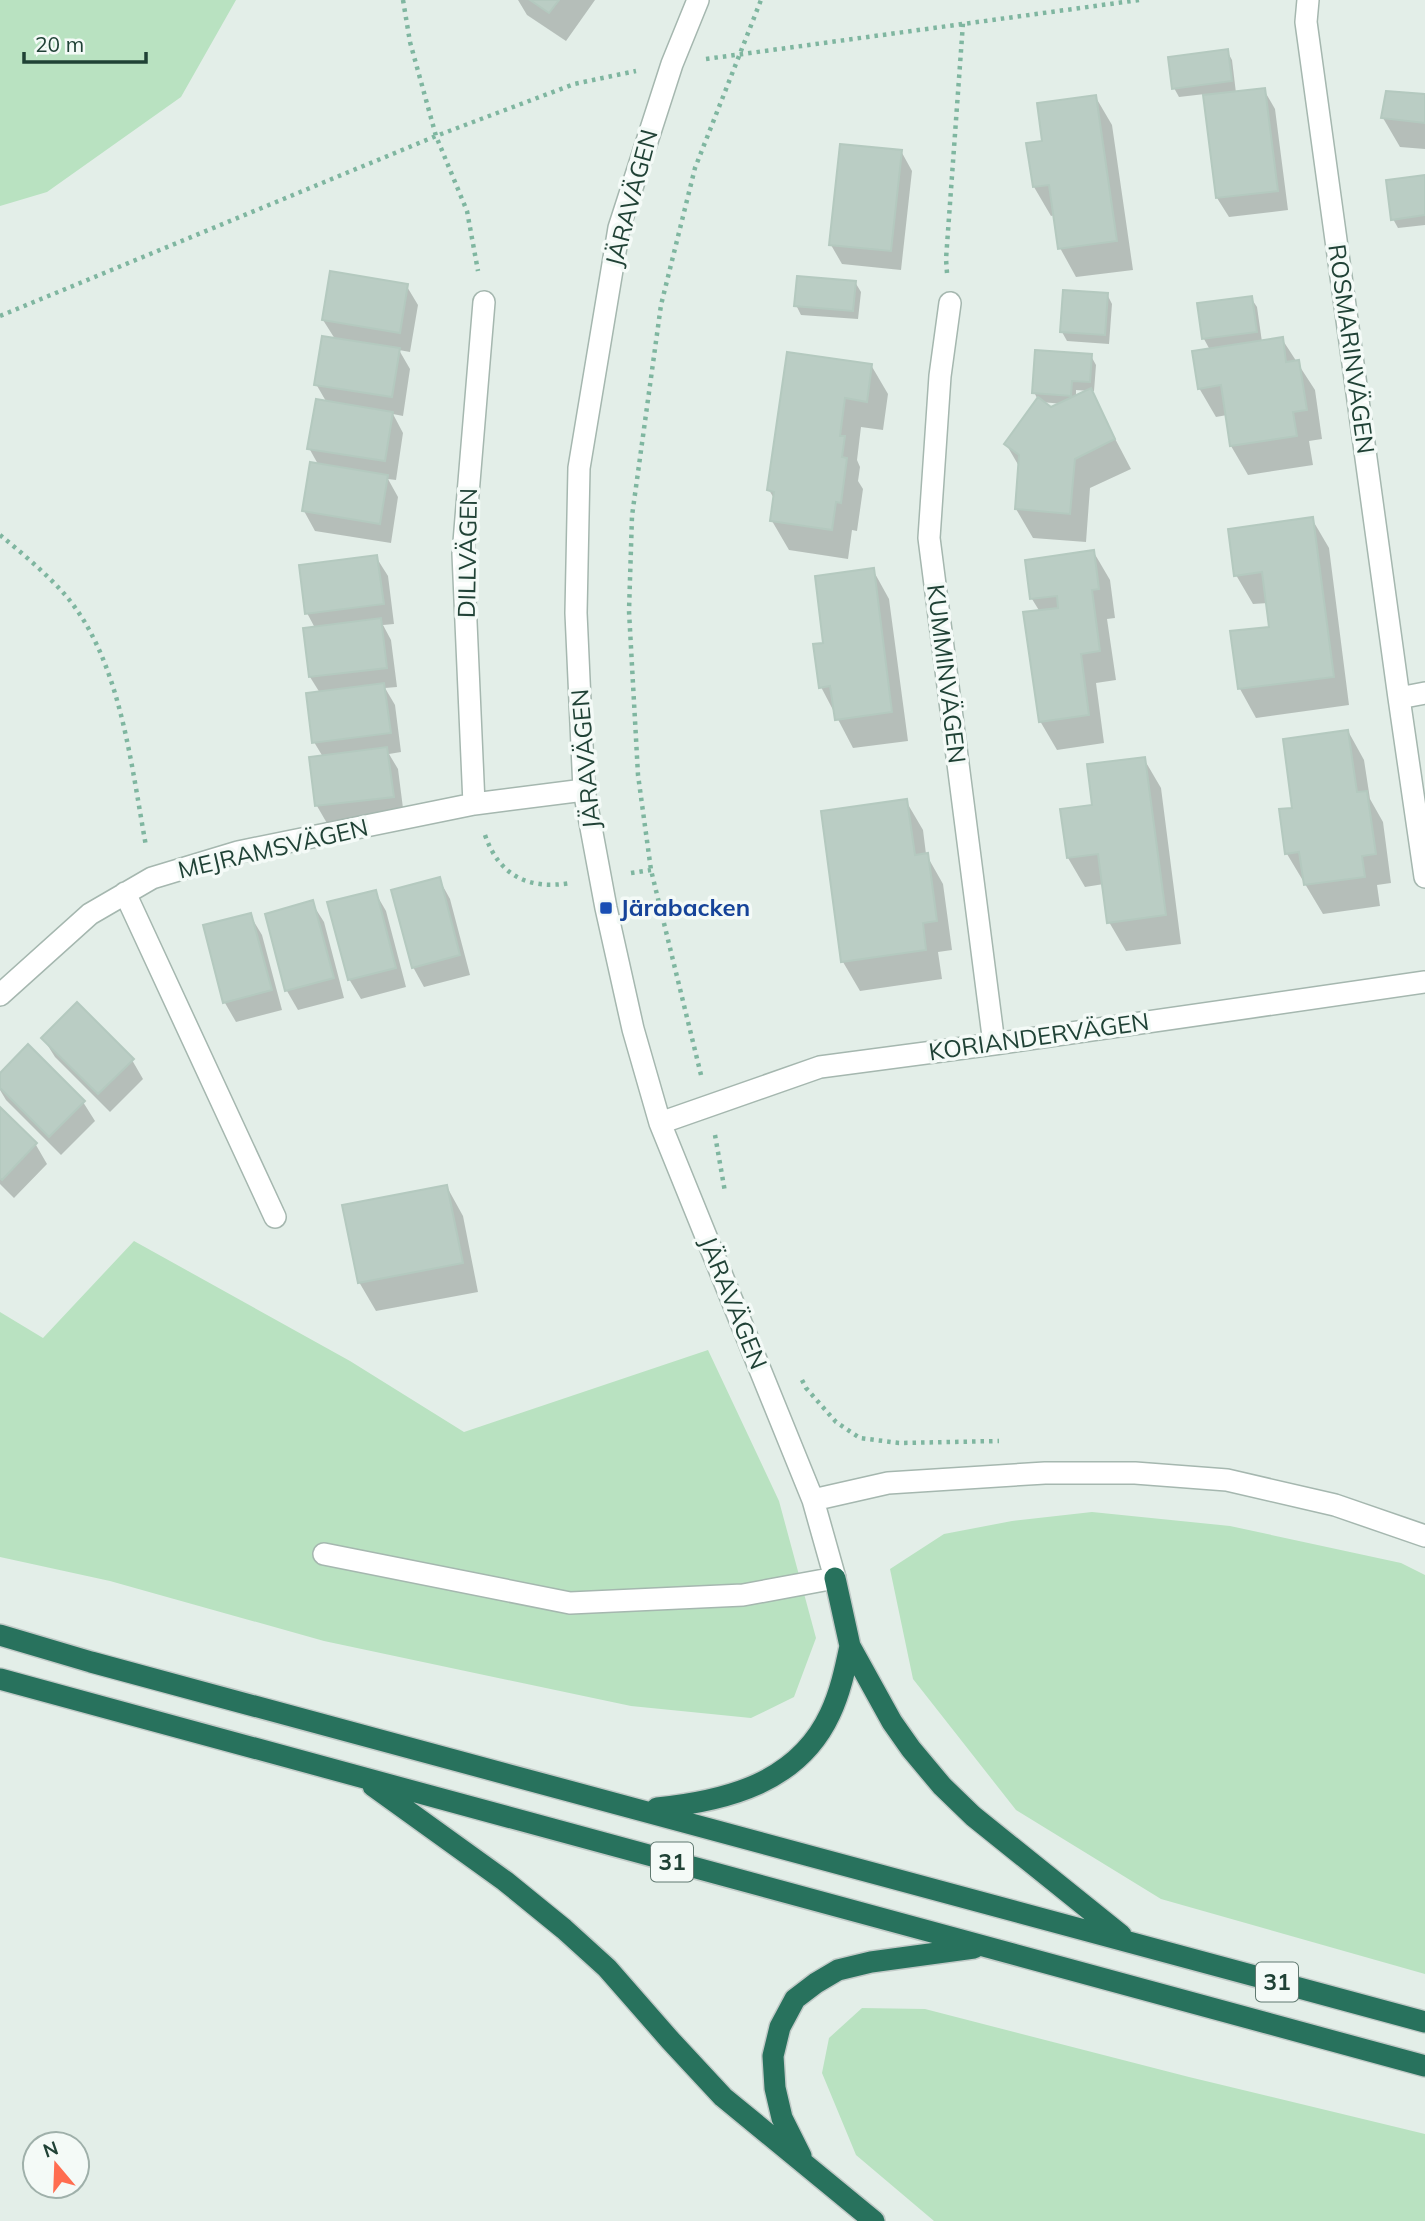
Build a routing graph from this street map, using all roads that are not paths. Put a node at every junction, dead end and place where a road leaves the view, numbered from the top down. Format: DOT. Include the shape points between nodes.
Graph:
graph roads {
  1 [pos="698,0"];
  2 [pos="1308,0"];
  3 [pos="484,302"];
  4 [pos="950,303"];
  5 [pos="1425,693"];
  6 [pos="1399,698"];
  7 [pos="584,790"];
  8 [pos="474,804"];
  9 [pos="1425,877"];
  10 [pos="125,893"];
  11 [pos="1425,982"];
  12 [pos="0,995"];
  13 [pos="994,1044"];
  14 [pos="660,1123"];
  15 [pos="275,1217"];
  16 [pos="813,1500"];
  17 [pos="1425,1536"];
  18 [pos="324,1553"];
  19 [pos="835,1578"];
  20 [pos="0,1635"];
  21 [pos="850,1646"];
  22 [pos="0,1679"];
  23 [pos="360,1777"];
  24 [pos="641,1810"];
  25 [pos="1130,1941"];
  26 [pos="984,1947"];
  27 [pos="1425,2022"];
  28 [pos="1425,2066"];
  29 [pos="803,2161"];
  30 [pos="874,2221"];
  1 -- 7 [label="street, JÄRAVÄGEN" via="671,64 619,228 579,468 576,613"];
  2 -- 6 [label="street, ROSMARINVÄGEN" via="1308,36"];
  3 -- 8 [label="street, DILLVÄGEN" via="463,554"];
  4 -- 13 [label="street, KUMMINVÄGEN" via="929,538"];
  5 -- 6 [label="street"];
  6 -- 9 [label="street, ROSMARINVÄGEN"];
  7 -- 8 [label="street, MEJRAMSVÄGEN"];
  7 -- 14 [label="street, JÄRAVÄGEN" via="633,1029"];
  8 -- 10 [label="street, MEJRAMSVÄGEN" via="238,852 152,878"];
  10 -- 12 [label="street, MEJRAMSVÄGEN" via="90,914"];
  10 -- 15 [label="street"];
  11 -- 13 [label="street, KORIANDERVÄGEN"];
  13 -- 14 [label="street, KORIANDERVÄGEN" via="820,1066"];
  14 -- 16 [label="street, JÄRAVÄGEN"];
  16 -- 17 [label="street" via="888,1483 1045,1473 1135,1473 1227,1480 1335,1506"];
  16 -- 19 [label="street, JÄRAVÄGEN"];
  18 -- 19 [label="street" via="570,1603 743,1595"];
  19 -- 21 [label="highway"];
  20 -- 24 [label="highway, 31"];
  21 -- 24 [label="highway" via="830,1716 790,1765 762,1784 725,1797"];
  21 -- 25 [label="highway" via="898,1731 942,1786 1014,1851"];
  22 -- 23 [label="highway, 31"];
  23 -- 26 [label="highway, 31"];
  23 -- 29 [label="highway" via="564,1929 607,1968 723,2096"];
  24 -- 25 [label="highway, 31"];
  25 -- 27 [label="highway, 31"];
  26 -- 28 [label="highway, 31"];
  26 -- 29 [label="highway" via="838,1970 795,1998 780,2027 773,2056 782,2118"];
  29 -- 30 [label="highway"];
}
